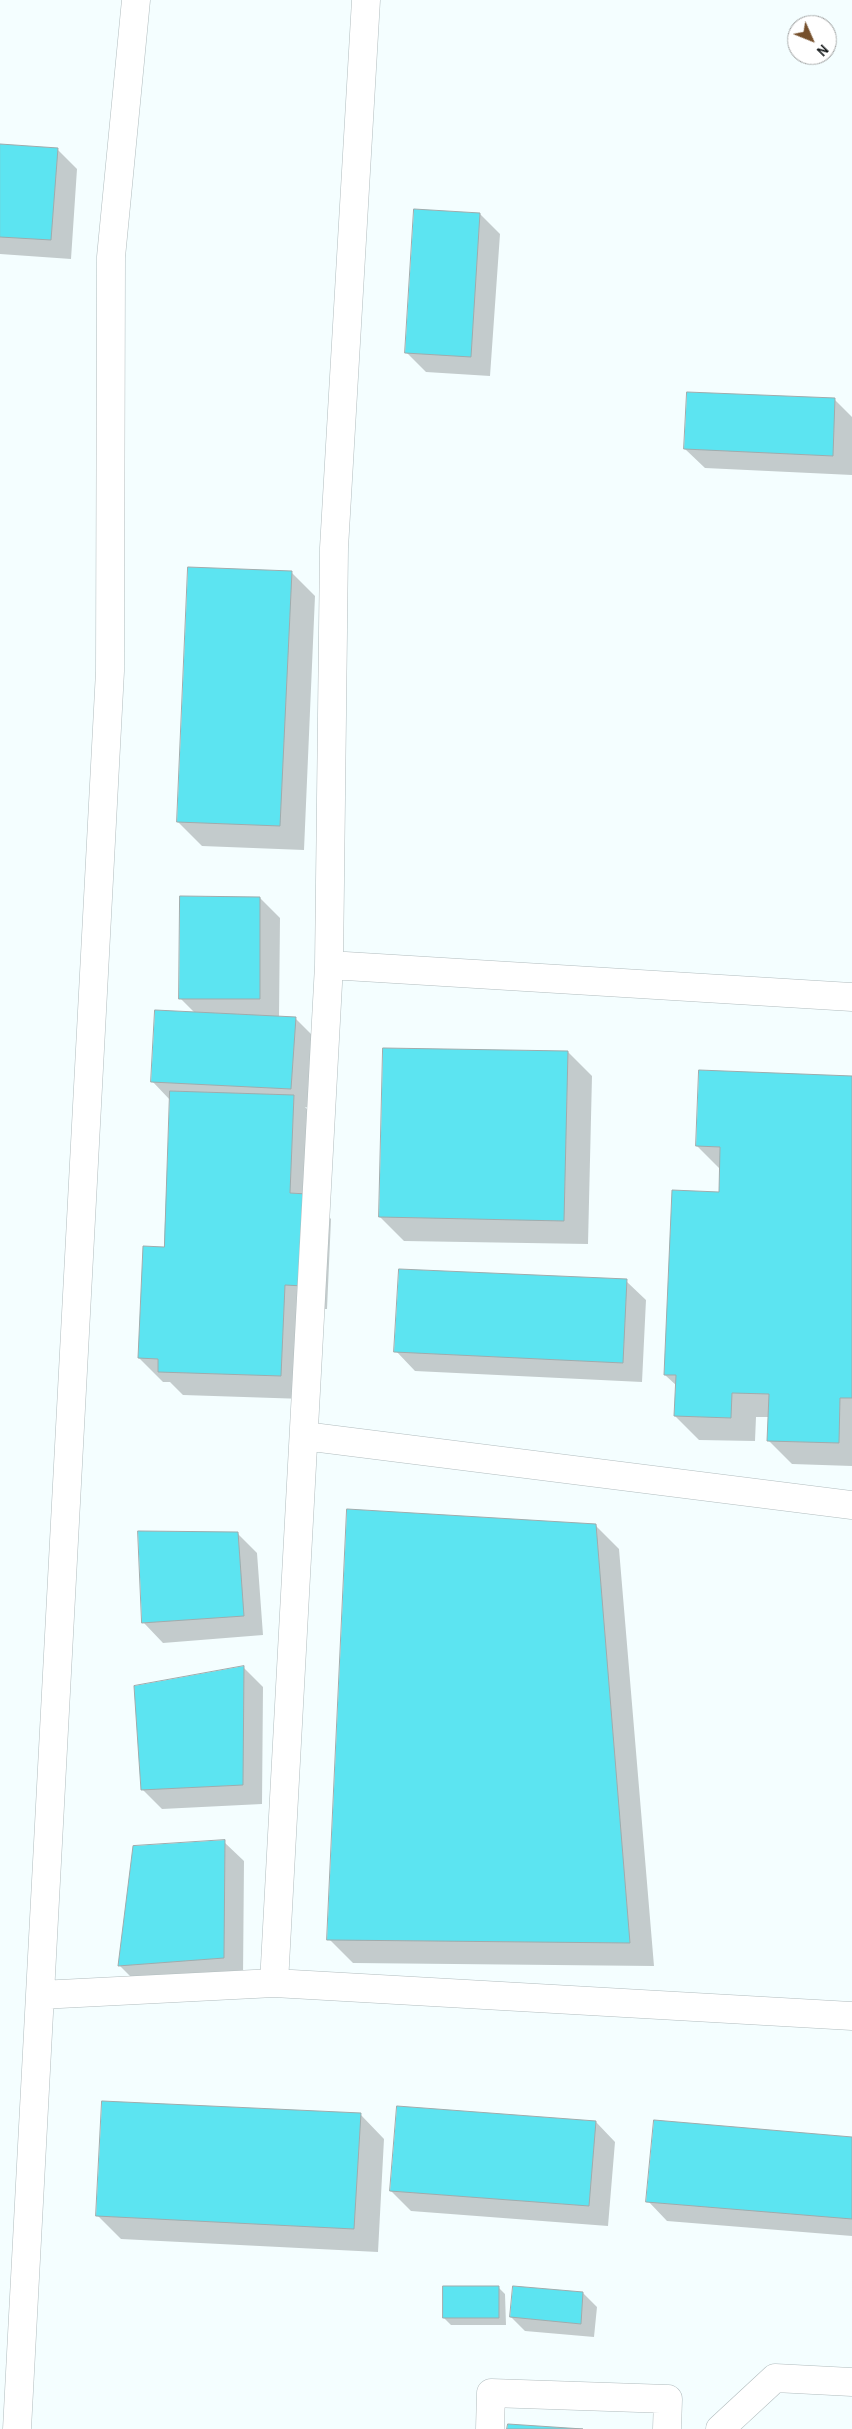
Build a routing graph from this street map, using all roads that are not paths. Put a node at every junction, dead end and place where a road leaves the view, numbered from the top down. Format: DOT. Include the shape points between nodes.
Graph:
graph roads {
  1 [pos="136,0"];
  2 [pos="366,0"];
  3 [pos="329,965"];
  4 [pos="852,997"];
  5 [pos="304,1436"];
  6 [pos="852,1505"];
  7 [pos="274,1983"];
  8 [pos="40,1994"];
  9 [pos="852,2016"];
  10 [pos="852,2382"];
  11 [pos="17,2429"];
  12 [pos="490,2429"];
  13 [pos="667,2429"];
  14 [pos="720,2429"];
  1 -- 8 [label="street" via="111,257 110,670"];
  2 -- 3 [label="street" via="334,548"];
  3 -- 4 [label="street"];
  3 -- 5 [label="street"];
  5 -- 6 [label="street"];
  5 -- 7 [label="street"];
  7 -- 8 [label="street"];
  7 -- 9 [label="street"];
  8 -- 11 [label="street"];
  10 -- 14 [label="street" via="775,2378"];
  12 -- 13 [label="street" via="491,2393 668,2399"];
}
